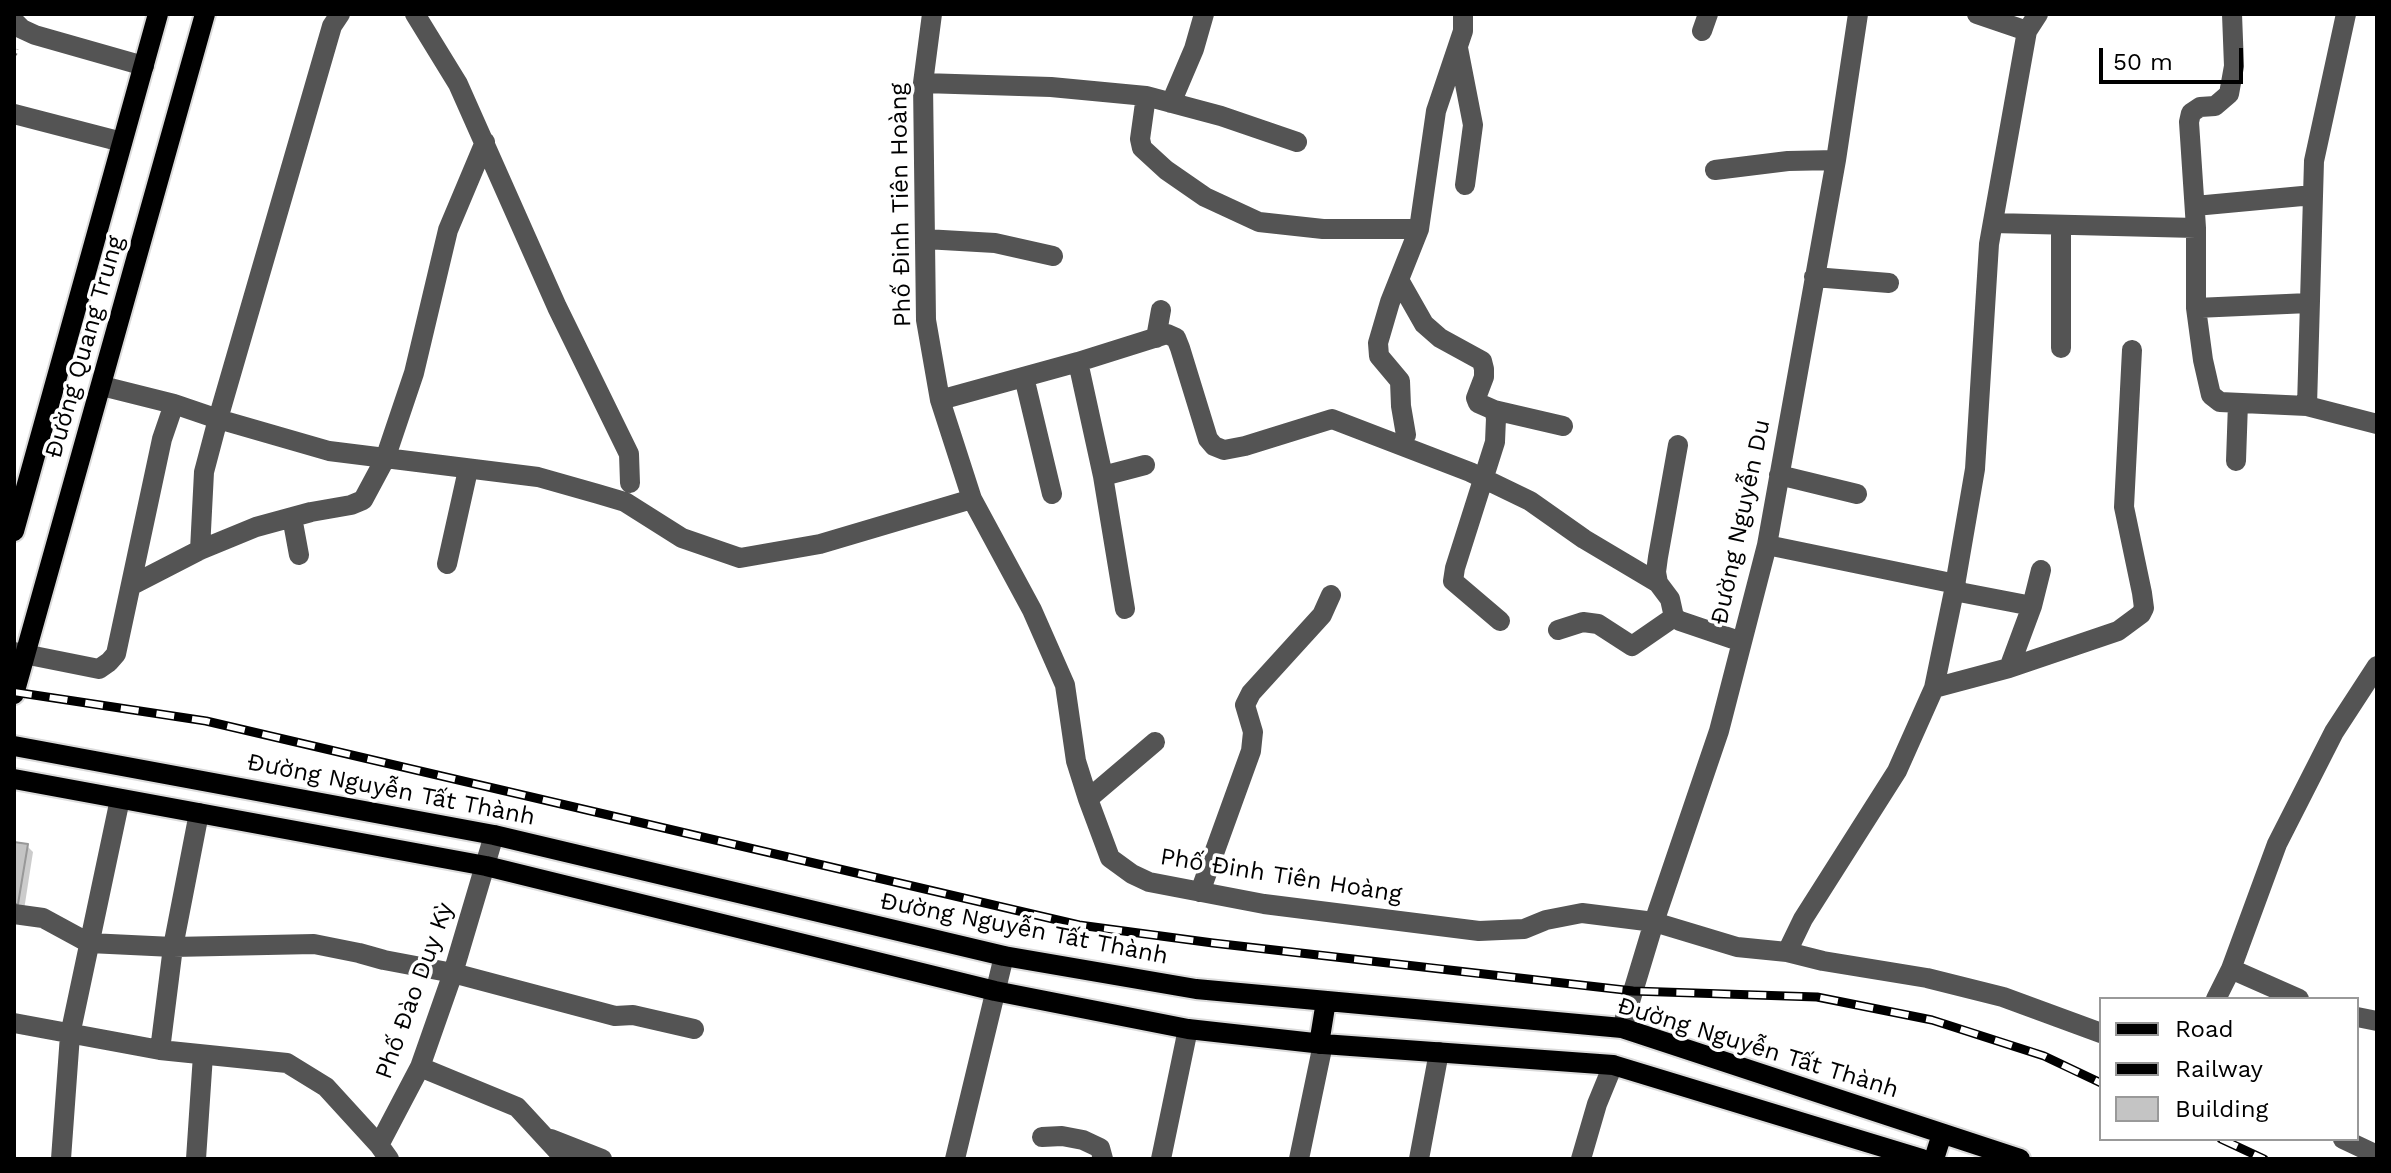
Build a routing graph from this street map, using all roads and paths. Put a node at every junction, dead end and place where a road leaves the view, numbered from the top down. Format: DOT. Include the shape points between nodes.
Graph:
graph roads {
  1 [pos="158,14"];
  2 [pos="205,14"];
  3 [pos="340,14"];
  4 [pos="415,14"];
  5 [pos="932,14"];
  6 [pos="1204,14"];
  7 [pos="1463,14"];
  8 [pos="1858,14"];
  9 [pos="1977,14"];
  10 [pos="2232,14"];
  11 [pos="2346,14"];
  12 [pos="14,21"];
  13 [pos="2033,22"];
  14 [pos="1458,48"];
  15 [pos="144,66"];
  16 [pos="923,83"];
  17 [pos="1146,96"];
  18 [pos="1171,103"];
  19 [pos="14,114"];
  20 [pos="122,142"];
  21 [pos="485,142"];
  22 [pos="1297,142"];
  23 [pos="1836,160"];
  24 [pos="1715,170"];
  25 [pos="1465,185"];
  26 [pos="2313,195"];
  27 [pos="2195,206"];
  28 [pos="1993,223"];
  29 [pos="2061,225"];
  30 [pos="2196,228"];
  31 [pos="1419,229"];
  32 [pos="925,239"];
  33 [pos="1053,256"];
  34 [pos="1814,277"];
  35 [pos="1399,280"];
  36 [pos="1889,283"];
  37 [pos="2309,303"];
  38 [pos="2196,308"];
  39 [pos="1161,310"];
  40 [pos="1156,338"];
  41 [pos="2061,348"];
  42 [pos="2132,350"];
  43 [pos="1078,362"];
  44 [pos="1024,377"];
  45 [pos="102,386"];
  46 [pos="940,400"];
  47 [pos="2238,403"];
  48 [pos="174,404"];
  49 [pos="2307,406"];
  50 [pos="1494,410"];
  51 [pos="218,419"];
  52 [pos="2377,424"];
  53 [pos="1563,426"];
  54 [pos="1406,435"];
  55 [pos="1678,445"];
  56 [pos="385,459"];
  57 [pos="2236,461"];
  58 [pos="1145,465"];
  59 [pos="468,470"];
  60 [pos="1779,475"];
  61 [pos="1103,476"];
  62 [pos="1485,479"];
  63 [pos="630,483"];
  64 [pos="1052,494"];
  65 [pos="1857,494"];
  66 [pos="972,499"];
  67 [pos="292,517"];
  68 [pos="14,531"];
  69 [pos="1767,545"];
  70 [pos="200,550"];
  71 [pos="299,555"];
  72 [pos="447,564"];
  73 [pos="2041,570"];
  74 [pos="1658,583"];
  75 [pos="132,585"];
  76 [pos="1955,588"];
  77 [pos="1331,595"];
  78 [pos="2032,606"];
  79 [pos="1125,609"];
  80 [pos="1674,617"];
  81 [pos="1500,621"];
  82 [pos="1558,630"];
  83 [pos="1742,642"];
  84 [pos="20,653"];
  85 [pos="2377,666"];
  86 [pos="2009,668"];
  87 [pos="1934,688"];
  88 [pos="14,694"];
  89 [pos="1155,742"];
  90 [pos="14,746"];
  91 [pos="14,779"];
  92 [pos="120,799"];
  93 [pos="1088,799"];
  94 [pos="360,810"];
  95 [pos="199,813"];
  96 [pos="494,835"];
  97 [pos="354,842"];
  98 [pos="486,866"];
  99 [pos="1200,892"];
  100 [pos="14,914"];
  101 [pos="1654,922"];
  102 [pos="89,943"];
  103 [pos="173,947"];
  104 [pos="1787,952"];
  105 [pos="1004,956"];
  106 [pos="2231,969"];
  107 [pos="453,973"];
  108 [pos="995,991"];
  109 [pos="2217,997"];
  110 [pos="2294,997"];
  111 [pos="1326,1001"];
  112 [pos="14,1023"];
  113 [pos="1622,1028"];
  114 [pos="694,1029"];
  115 [pos="1188,1029"];
  116 [pos="2099,1032"];
  117 [pos="70,1035"];
  118 [pos="1321,1044"];
  119 [pos="160,1050"];
  120 [pos="1439,1052"];
  121 [pos="203,1055"];
  122 [pos="1613,1065"];
  123 [pos="420,1067"];
  124 [pos="1942,1134"];
  125 [pos="547,1137"];
  126 [pos="1042,1137"];
  127 [pos="2347,1141"];
  128 [pos="384,1152"];
  129 [pos="2377,1155"];
  130 [pos="61,1159"];
  131 [pos="196,1159"];
  132 [pos="565,1159"];
  133 [pos="602,1159"];
  134 [pos="955,1159"];
  135 [pos="1103,1159"];
  136 [pos="1161,1159"];
  137 [pos="1299,1159"];
  138 [pos="1419,1159"];
  139 [pos="1581,1159"];
  140 [pos="1922,1159"];
  141 [pos="1934,1159"];
  142 [pos="2020,1159"];
  1 -- 15 [label="main road, Đường Quang Trung"];
  2 -- 45 [label="main road, Đường Quang Trung"];
  3 -- 51 [label="street" via="332,26"];
  4 -- 21 [label="street" via="458,84"];
  5 -- 16 [label="street, Phố Đinh Tiên Hoàng"];
  6 -- 18 [label="street"];
  7 -- 14 [label="street"];
  8 -- 23 [label="street, Đường Nguyễn Du"];
  9 -- 13 [label="street"];
  10 -- 27 [label="street" via="2229,94 2215,106 2191,113"];
  11 -- 26 [label="street" via="2323,111"];
  12 -- 15 [label="street" via="35,35"];
  13 -- 28 [label="street"];
  14 -- 25 [label="street" via="1473,125"];
  14 -- 31 [label="street" via="1436,111"];
  15 -- 20 [label="main road, Đường Quang Trung"];
  16 -- 17 [label="street"];
  16 -- 32 [label="street, Phố Đinh Tiên Hoàng"];
  17 -- 18 [label="street"];
  17 -- 31 [label="street" via="1142,148 1205,197 1259,222 1323,229"];
  18 -- 22 [label="street"];
  19 -- 20 [label="street"];
  20 -- 68 [label="main road, Đường Quang Trung"];
  21 -- 56 [label="street" via="448,230 414,373"];
  21 -- 63 [label="street" via="629,454"];
  23 -- 24 [label="street"];
  23 -- 34 [label="street, Đường Nguyễn Du"];
  26 -- 27 [label="street"];
  26 -- 37 [label="street"];
  27 -- 30 [label="street"];
  28 -- 29 [label="street"];
  28 -- 76 [label="street" via="1975,469"];
  29 -- 30 [label="street"];
  29 -- 41 [label="street"];
  30 -- 38 [label="street"];
  31 -- 35 [label="street"];
  32 -- 33 [label="street" via="995,243"];
  32 -- 46 [label="street, Phố Đinh Tiên Hoàng" via="926,320"];
  34 -- 36 [label="street"];
  34 -- 60 [label="street, Đường Nguyễn Du"];
  35 -- 50 [label="street" via="1424,324 1482,361 1484,377 1476,398"];
  35 -- 54 [label="street" via="1378,343 1379,356 1400,381"];
  37 -- 38 [label="street"];
  37 -- 49 [label="street"];
  38 -- 47 [label="street" via="2211,395 2220,402"];
  39 -- 40 [label="street"];
  40 -- 43 [label="street"];
  40 -- 62 [label="street" via="1176,338 1214,446 1245,446 1332,419"];
  42 -- 86 [label="street" via="2124,507 2144,608 2118,631"];
  43 -- 44 [label="street"];
  43 -- 61 [label="street"];
  44 -- 46 [label="street"];
  44 -- 64 [label="street"];
  45 -- 48 [label="street"];
  45 -- 84 [label="main road, Đường Quang Trung"];
  46 -- 66 [label="street, Phố Đinh Tiên Hoàng"];
  47 -- 49 [label="street"];
  47 -- 57 [label="street"];
  48 -- 51 [label="street"];
  48 -- 75 [label="street"];
  49 -- 52 [label="street"];
  50 -- 53 [label="street"];
  50 -- 62 [label="street" via="1495,442"];
  51 -- 56 [label="street" via="329,451"];
  51 -- 70 [label="street" via="204,472"];
  55 -- 74 [label="street"];
  56 -- 59 [label="street"];
  56 -- 67 [label="street" via="363,500"];
  58 -- 61 [label="street"];
  59 -- 66 [label="street" via="538,477 625,502 682,538 740,558 820,544"];
  59 -- 72 [label="street"];
  60 -- 65 [label="street"];
  60 -- 69 [label="street, Đường Nguyễn Du"];
  61 -- 79 [label="street"];
  62 -- 74 [label="street" via="1530,501"];
  62 -- 81 [label="street" via="1453,581"];
  66 -- 93 [label="street, Phố Đinh Tiên Hoàng" via="1032,610 1065,685 1076,761"];
  67 -- 70 [label="street"];
  67 -- 71 [label="street"];
  69 -- 76 [label="street"];
  69 -- 83 [label="street, Đường Nguyễn Du"];
  70 -- 75 [label="street"];
  73 -- 78 [label="street"];
  74 -- 80 [label="street" via="1670,599"];
  75 -- 84 [label="street" via="116,654 99,669"];
  76 -- 78 [label="street"];
  76 -- 87 [label="street"];
  77 -- 99 [label="street" via="1322,615 1245,705 1253,732 1251,751"];
  78 -- 86 [label="street"];
  80 -- 82 [label="street" via="1632,646 1598,624 1583,622"];
  80 -- 83 [label="street"];
  83 -- 101 [label="street, Đường Nguyễn Du" via="1719,731"];
  84 -- 88 [label="main road, Đường Quang Trung"];
  85 -- 106 [label="street" via="2334,732 2277,844"];
  86 -- 87 [label="street"];
  87 -- 104 [label="street" via="1897,771"];
  89 -- 93 [label="street"];
  90 -- 94 [label="main road, Đường Nguyễn Tất Thành"];
  91 -- 92 [label="main road"];
  92 -- 95 [label="main road"];
  92 -- 102 [label="street"];
  93 -- 99 [label="street, Phố Đinh Tiên Hoàng" via="1106,851 1118,864 1149,882"];
  94 -- 96 [label="main road, Đường Nguyễn Tất Thành"];
  94 -- 97 [label="main road"];
  95 -- 97 [label="main road"];
  95 -- 103 [label="street"];
  96 -- 98 [label="street, Phố Đào Duy Kỳ"];
  96 -- 105 [label="main road, Đường Nguyễn Tất Thành"];
  97 -- 98 [label="main road"];
  98 -- 107 [label="street, Phố Đào Duy Kỳ"];
  98 -- 108 [label="main road"];
  99 -- 101 [label="street, Phố Đinh Tiên Hoàng" via="1479,931 1524,929 1582,913"];
  100 -- 102 [label="street" via="43,918"];
  101 -- 104 [label="street, Phố Đinh Tiên Hoàng" via="1737,947"];
  101 -- 113 [label="street, Đường Nguyễn Du"];
  102 -- 103 [label="street"];
  102 -- 117 [label="street"];
  103 -- 107 [label="street" via="314,944"];
  103 -- 119 [label="street"];
  104 -- 116 [label="street, Phố Đinh Tiên Hoàng" via="2003,997"];
  105 -- 108 [label="street"];
  105 -- 111 [label="main road, Đường Nguyễn Tất Thành" via="1196,989"];
  106 -- 109 [label="street"];
  106 -- 110 [label="street"];
  107 -- 114 [label="street" via="615,1016"];
  107 -- 123 [label="street, Phố Đào Duy Kỳ"];
  108 -- 115 [label="main road"];
  108 -- 134 [label="street"];
  111 -- 113 [label="main road, Đường Nguyễn Tất Thành"];
  111 -- 118 [label="main road"];
  112 -- 117 [label="street"];
  113 -- 124 [label="main road, Đường Nguyễn Tất Thành"];
  115 -- 118 [label="main road"];
  115 -- 136 [label="street"];
  117 -- 119 [label="street"];
  117 -- 130 [label="street"];
  118 -- 120 [label="main road"];
  118 -- 137 [label="street"];
  119 -- 121 [label="street"];
  120 -- 122 [label="main road"];
  120 -- 138 [label="street"];
  121 -- 128 [label="street" via="287,1063 326,1087"];
  121 -- 131 [label="street"];
  122 -- 139 [label="street"];
  122 -- 140 [label="main road"];
  123 -- 125 [label="street" via="517,1107"];
  123 -- 128 [label="street, Phố Đào Duy Kỳ"];
  124 -- 141 [label="main road"];
  124 -- 142 [label="main road, Đường Nguyễn Tất Thành"];
  125 -- 132 [label="street"];
  125 -- 133 [label="street"];
  126 -- 135 [label="street" via="1083,1140 1100,1148"];
  127 -- 129 [label="street"];
}
